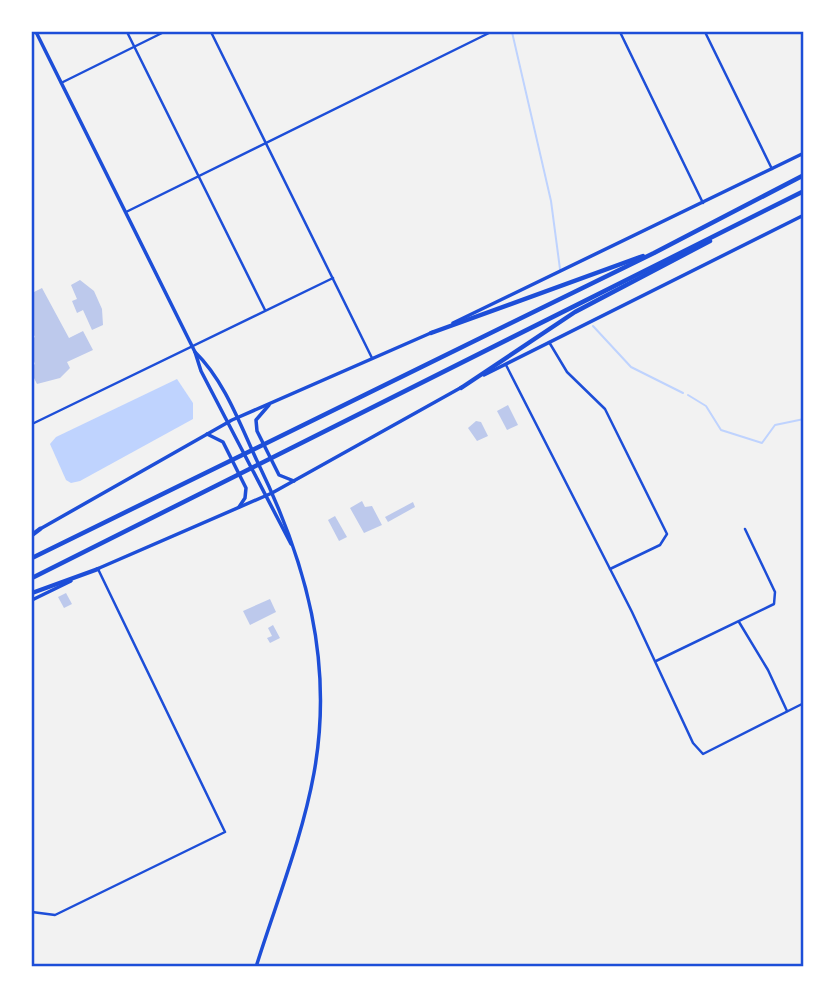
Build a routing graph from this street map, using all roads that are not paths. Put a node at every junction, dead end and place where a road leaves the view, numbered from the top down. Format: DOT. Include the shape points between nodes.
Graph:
graph roads {
  1 [pos="36,32"];
  2 [pos="127,32"];
  3 [pos="164,32"];
  4 [pos="211,32"];
  5 [pos="491,32"];
  6 [pos="620,32"];
  7 [pos="705,32"];
  8 [pos="134,46"];
  9 [pos="61,82"];
  10 [pos="265,142"];
  11 [pos="803,153"];
  12 [pos="772,169"];
  13 [pos="803,175"];
  14 [pos="198,176"];
  15 [pos="803,191"];
  16 [pos="704,203"];
  17 [pos="126,212"];
  18 [pos="803,215"];
  19 [pos="721,233"];
  20 [pos="654,253"];
  21 [pos="333,278"];
  22 [pos="265,310"];
  23 [pos="431,333"];
  24 [pos="548,341"];
  25 [pos="192,345"];
  26 [pos="195,352"];
  27 [pos="372,358"];
  28 [pos="505,363"];
  29 [pos="461,388"];
  30 [pos="271,403"];
  31 [pos="236,418"];
  32 [pos="227,423"];
  33 [pos="32,424"];
  34 [pos="207,434"];
  35 [pos="295,480"];
  36 [pos="272,493"];
  37 [pos="264,497"];
  38 [pos="237,508"];
  39 [pos="40,529"];
  40 [pos="745,529"];
  41 [pos="32,534"];
  42 [pos="292,546"];
  43 [pos="32,558"];
  44 [pos="97,569"];
  45 [pos="610,569"];
  46 [pos="32,578"];
  47 [pos="32,593"];
  48 [pos="32,600"];
  49 [pos="739,621"];
  50 [pos="656,661"];
  51 [pos="803,703"];
  52 [pos="787,712"];
  53 [pos="32,912"];
  54 [pos="256,967"];
  1 -- 9 [label="main road"];
  2 -- 8 [label="street"];
  3 -- 8 [label="street"];
  4 -- 10 [label="street"];
  5 -- 10 [label="street"];
  6 -- 16 [label="street"];
  7 -- 12 [label="street"];
  8 -- 9 [label="street"];
  8 -- 14 [label="street"];
  9 -- 17 [label="main road"];
  10 -- 14 [label="street"];
  10 -- 21 [label="street"];
  11 -- 12 [label="main road"];
  12 -- 16 [label="main road"];
  13 -- 20 [label="highway"];
  14 -- 17 [label="street"];
  14 -- 22 [label="street"];
  15 -- 19 [label="highway"];
  16 -- 23 [label="main road"];
  17 -- 25 [label="main road"];
  18 -- 24 [label="main road"];
  19 -- 29 [label="highway" via="575,312"];
  19 -- 46 [label="highway"];
  20 -- 23 [label="highway"];
  20 -- 43 [label="highway"];
  21 -- 22 [label="street"];
  21 -- 27 [label="street"];
  22 -- 25 [label="street"];
  23 -- 27 [label="main road"];
  24 -- 28 [label="main road"];
  24 -- 45 [label="street" via="567,372 605,408 665,529 667,539"];
  25 -- 26 [label="main road"];
  25 -- 33 [label="street"];
  26 -- 31 [label="main road"];
  26 -- 32 [label="main road"];
  27 -- 30 [label="main road"];
  28 -- 29 [label="main road"];
  28 -- 45 [label="street"];
  29 -- 35 [label="main road"];
  30 -- 31 [label="main road"];
  30 -- 35 [label="main road" via="255,426 277,473"];
  31 -- 32 [label="main road"];
  31 -- 36 [label="main road"];
  32 -- 34 [label="main road"];
  32 -- 37 [label="main road"];
  34 -- 38 [label="main road" via="223,442 246,488"];
  34 -- 39 [label="main road"];
  35 -- 36 [label="main road"];
  36 -- 37 [label="main road"];
  36 -- 42 [label="main road"];
  37 -- 38 [label="main road"];
  37 -- 42 [label="main road"];
  38 -- 44 [label="main road"];
  39 -- 41 [label="highway"];
  40 -- 49 [label="street" via="776,599 772,606"];
  42 -- 54 [label="main road" via="315,635 319,731 306,810"];
  44 -- 47 [label="highway"];
  44 -- 48 [label="main road"];
  44 -- 53 [label="street" via="225,832 55,915"];
  45 -- 50 [label="street"];
  49 -- 50 [label="street"];
  49 -- 52 [label="street"];
  50 -- 52 [label="street" via="693,743 704,754"];
  51 -- 52 [label="street"];
}
